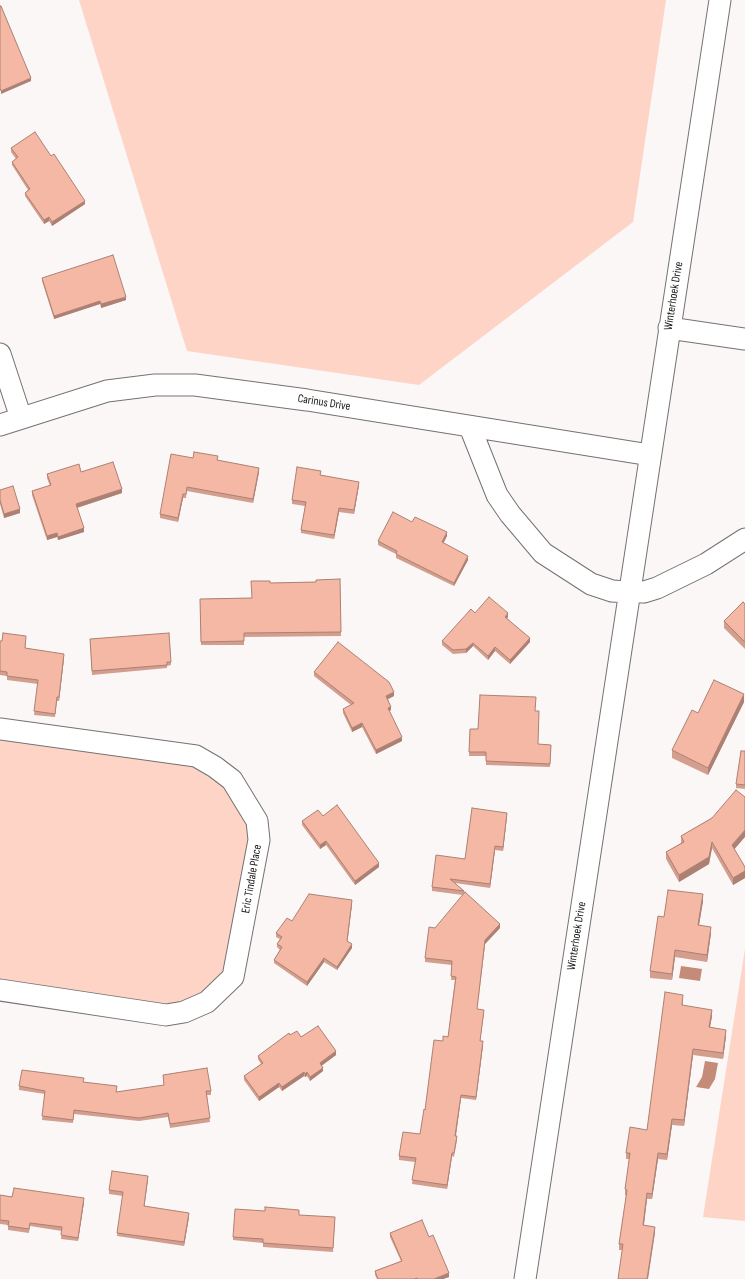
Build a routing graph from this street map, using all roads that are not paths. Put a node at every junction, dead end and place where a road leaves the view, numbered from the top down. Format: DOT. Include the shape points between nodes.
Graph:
graph roads {
  1 [pos="720,0"];
  2 [pos="669,328"];
  3 [pos="745,339"];
  4 [pos="0,354"];
  5 [pos="21,418"];
  6 [pos="0,425"];
  7 [pos="470,427"];
  8 [pos="650,455"];
  9 [pos="745,539"];
  10 [pos="628,592"];
  11 [pos="0,730"];
  12 [pos="0,990"];
  13 [pos="525,1279"];
  1 -- 2 [label="street, Winterhoek Drive"];
  2 -- 3 [label="street"];
  2 -- 8 [label="street, Winterhoek Drive"];
  4 -- 5 [label="street"];
  5 -- 6 [label="street, Carinus Drive"];
  5 -- 7 [label="street, Carinus Drive" via="107,391 195,385 307,400"];
  7 -- 8 [label="street, Carinus Drive"];
  7 -- 10 [label="street" via="497,495 543,553 591,584 612,591"];
  8 -- 10 [label="street, Winterhoek Drive"];
  9 -- 10 [label="street" via="727,552 677,579 651,590"];
  10 -- 13 [label="street, Winterhoek Drive"];
  11 -- 12 [label="street, Eric Tindale Place" via="196,756 232,780 257,821 259,840 232,977 207,1002 184,1012 166,1015"];
}
